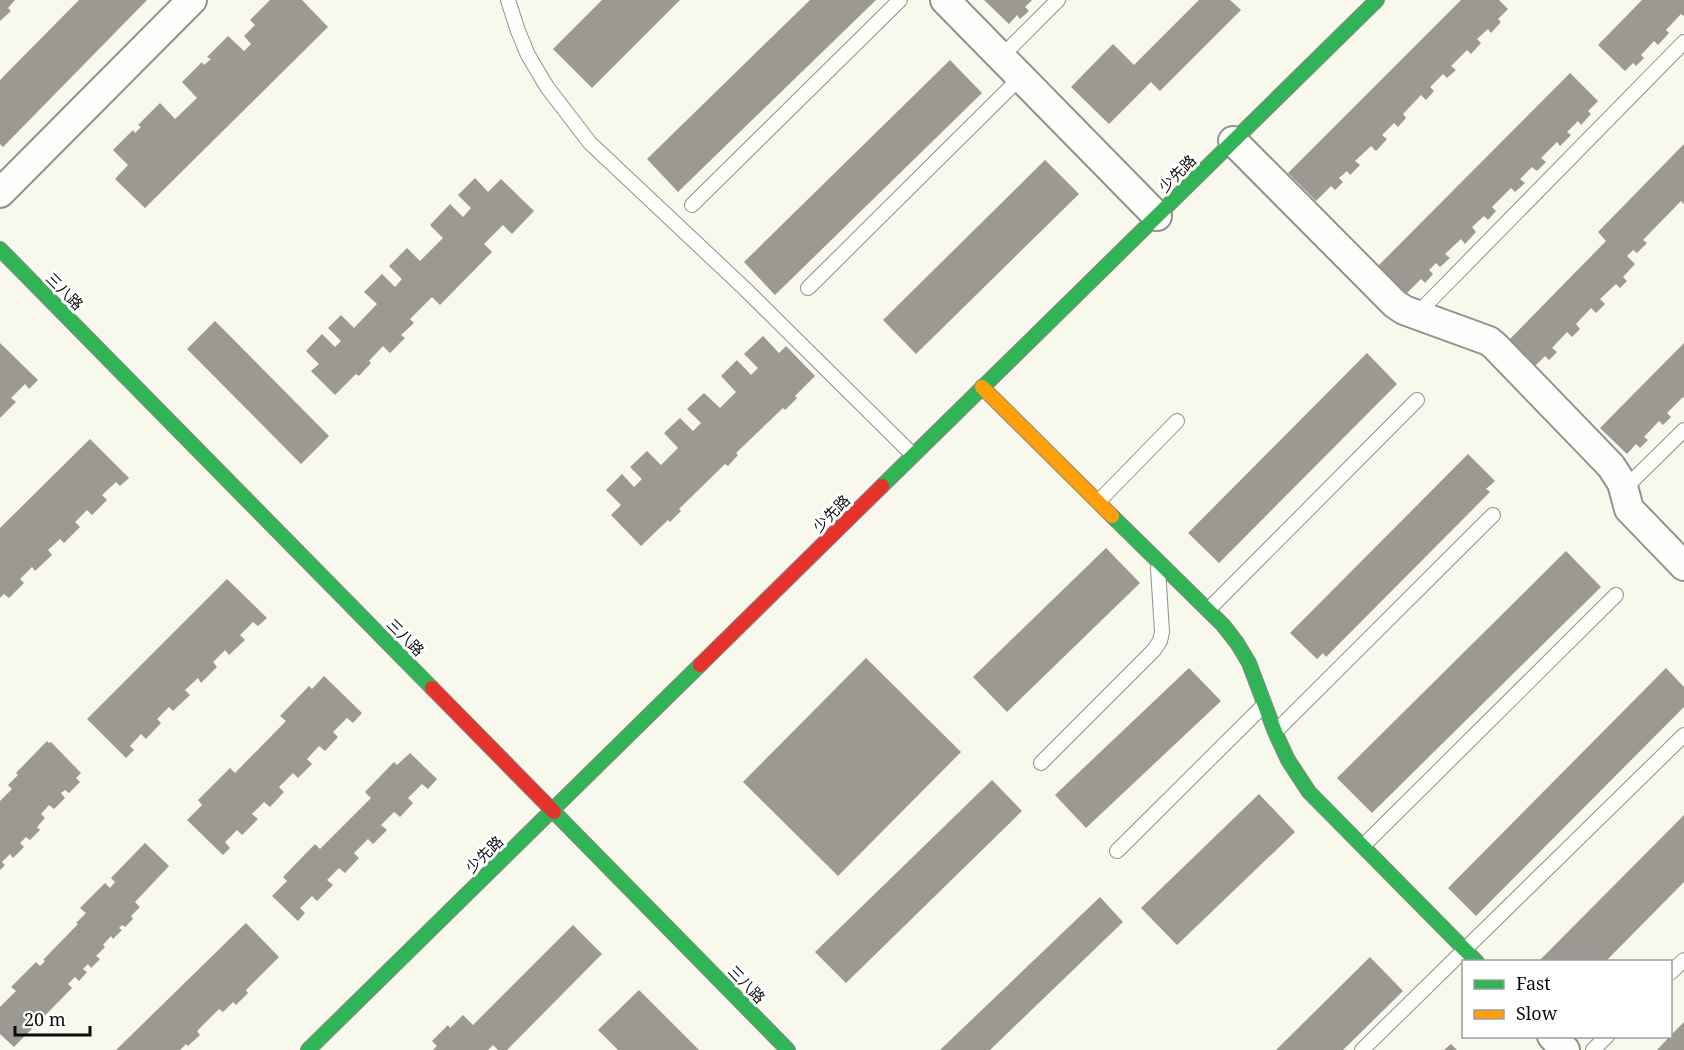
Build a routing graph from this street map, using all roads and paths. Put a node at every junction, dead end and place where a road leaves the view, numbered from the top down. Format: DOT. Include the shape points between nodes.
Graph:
graph roads {
  1 [pos="192,0"];
  2 [pos="508,0"];
  3 [pos="900,0"];
  4 [pos="945,0"];
  5 [pos="1058,0"];
  6 [pos="1377,0"];
  7 [pos="1684,42"];
  8 [pos="1011,67"];
  9 [pos="1233,141"];
  10 [pos="0,193"];
  11 [pos="692,206"];
  12 [pos="1157,216"];
  13 [pos="0,249"];
  14 [pos="808,288"];
  15 [pos="1416,315"];
  16 [pos="982,387"];
  17 [pos="1417,400"];
  18 [pos="1177,421"];
  19 [pos="1684,430"];
  20 [pos="913,455"];
  21 [pos="1624,489"];
  22 [pos="1098,502"];
  23 [pos="1493,515"];
  24 [pos="1157,560"];
  25 [pos="1684,566"];
  26 [pos="1616,595"];
  27 [pos="1208,610"];
  28 [pos="1265,704"];
  29 [pos="1275,732"];
  30 [pos="1684,735"];
  31 [pos="1041,763"];
  32 [pos="553,810"];
  33 [pos="1363,846"];
  34 [pos="1117,851"];
  35 [pos="1466,950"];
  36 [pos="1475,960"];
  37 [pos="1684,960"];
  38 [pos="1672,972"];
  39 [pos="1554,1038"];
  40 [pos="1605,1038"];
  41 [pos="308,1050"];
  42 [pos="788,1050"];
  43 [pos="1362,1050"];
  44 [pos="1565,1050"];
  45 [pos="1593,1050"];
  1 -- 10 [label="street"];
  2 -- 20 [label="lane" via="528,55 590,143"];
  3 -- 11 [label="lane"];
  4 -- 8 [label="street"];
  5 -- 8 [label="lane"];
  6 -- 9 [label="main road, 少先路"];
  7 -- 15 [label="lane"];
  8 -- 12 [label="street"];
  8 -- 14 [label="lane"];
  9 -- 12 [label="main road, 少先路"];
  9 -- 15 [label="street" via="1386,297"];
  12 -- 16 [label="main road, 少先路"];
  13 -- 32 [label="main road, 三八路"];
  15 -- 21 [label="street" via="1489,341 1611,466"];
  16 -- 20 [label="main road, 少先路"];
  16 -- 22 [label="main road"];
  17 -- 27 [label="lane"];
  18 -- 22 [label="lane"];
  19 -- 21 [label="lane"];
  20 -- 32 [label="main road, 少先路"];
  21 -- 25 [label="street" via="1629,509"];
  22 -- 24 [label="main road"];
  23 -- 29 [label="lane"];
  24 -- 27 [label="main road"];
  24 -- 31 [label="lane" via="1160,641"];
  26 -- 33 [label="lane"];
  27 -- 28 [label="main road" via="1237,643"];
  28 -- 29 [label="main road"];
  28 -- 34 [label="lane"];
  29 -- 33 [label="main road" via="1309,792"];
  30 -- 35 [label="lane"];
  32 -- 41 [label="main road, 少先路"];
  32 -- 42 [label="main road, 三八路"];
  33 -- 35 [label="main road"];
  35 -- 36 [label="main road"];
  35 -- 43 [label="lane"];
  37 -- 38 [label="lane"];
  39 -- 44 [label="street"];
  40 -- 45 [label="lane"];
}
